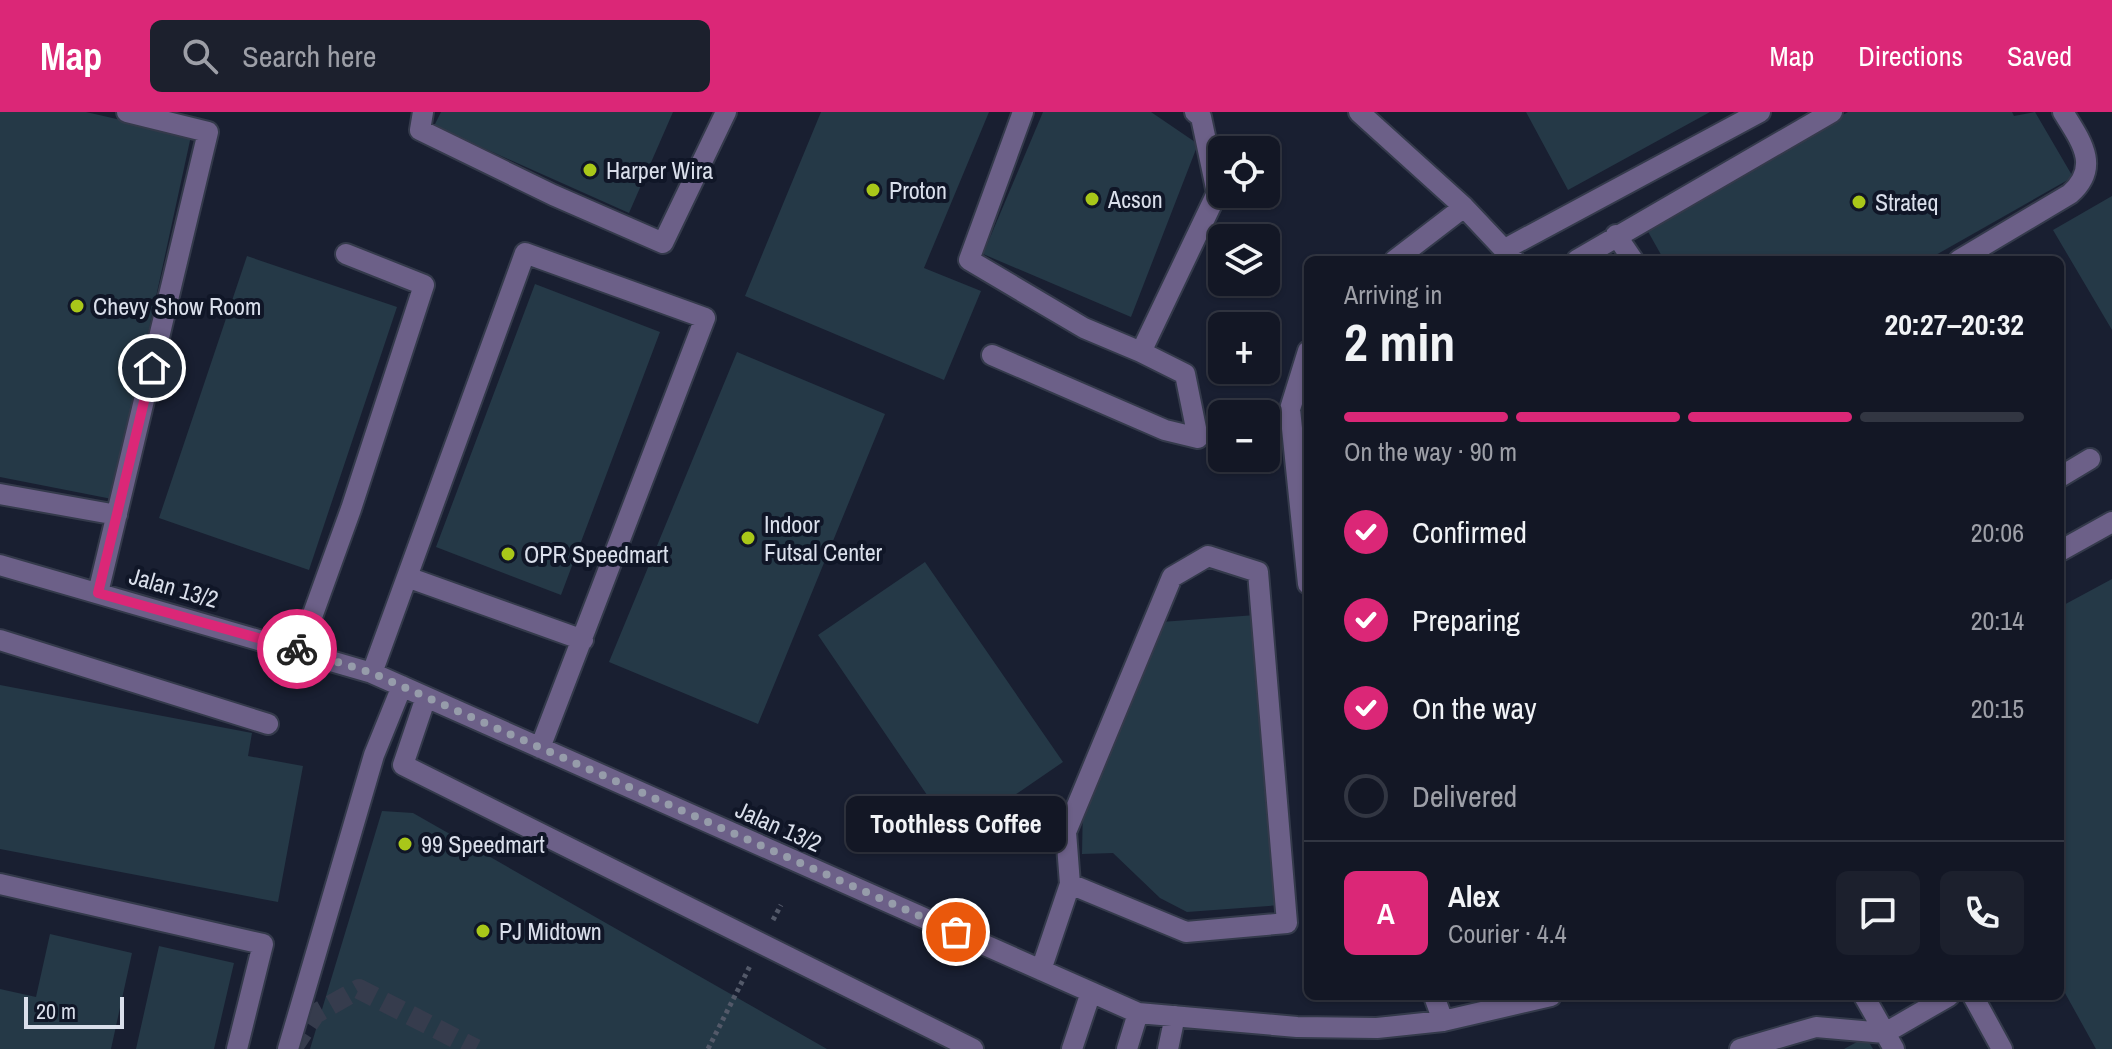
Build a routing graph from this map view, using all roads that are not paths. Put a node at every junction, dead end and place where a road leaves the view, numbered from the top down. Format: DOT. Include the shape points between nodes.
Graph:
graph roads {
  1 [pos="127,112"];
  2 [pos="423,112"];
  3 [pos="726,112"];
  4 [pos="1023,112"];
  5 [pos="1195,112"];
  6 [pos="1359,112"];
  7 [pos="1760,112"];
  8 [pos="1832,112"];
  9 [pos="2063,112"];
  10 [pos="1464,207"];
  11 [pos="1616,235"];
  12 [pos="346,254"];
  13 [pos="1510,255"];
  14 [pos="1402,256"];
  15 [pos="1583,256"];
  16 [pos="1630,256"];
  17 [pos="1966,256"];
  18 [pos="1141,352"];
  19 [pos="992,355"];
  20 [pos="1304,364"];
  21 [pos="2090,459"];
  22 [pos="2064,475"];
  23 [pos="0,494"];
  24 [pos="117,515"];
  25 [pos="2112,522"];
  26 [pos="1304,545"];
  27 [pos="2064,549"];
  28 [pos="0,565"];
  29 [pos="407,577"];
  30 [pos="98,593"];
  31 [pos="0,640"];
  32 [pos="583,640"];
  33 [pos="300,650"];
  34 [pos="372,673"];
  35 [pos="402,686"];
  36 [pos="426,697"];
  37 [pos="268,724"];
  38 [pos="540,748"];
  39 [pos="0,884"];
  40 [pos="1070,884"];
  41 [pos="1041,970"];
  42 [pos="1091,992"];
  43 [pos="1435,1000"];
  44 [pos="1534,1000"];
  45 [pos="1866,1000"];
  46 [pos="1944,1000"];
  47 [pos="1975,1000"];
  48 [pos="1138,1013"];
  49 [pos="1175,1016"];
  50 [pos="1443,1021"];
  51 [pos="1890,1041"];
  52 [pos="237,1049"];
  53 [pos="288,1049"];
  54 [pos="973,1049"];
  55 [pos="1072,1049"];
  56 [pos="1127,1049"];
  57 [pos="1168,1049"];
  58 [pos="1740,1049"];
  59 [pos="2002,1049"];
  1 -- 24 [label="street" via="208,132"];
  2 -- 3 [label="street" via="420,130 663,243"];
  4 -- 18 [label="street" via="969,260 1084,328"];
  5 -- 18 [label="street" via="1201,117 1217,193"];
  6 -- 10 [label="street"];
  7 -- 13 [label="street"];
  8 -- 11 [label="street"];
  9 -- 17 [label="street" via="2085,151 2084,178 2070,194"];
  10 -- 13 [label="street"];
  10 -- 14 [label="street"];
  11 -- 15 [label="street"];
  11 -- 16 [label="street"];
  12 -- 33 [label="street" via="424,285"];
  18 -- 19 [label="street" via="1185,374 1198,438 1165,430"];
  20 -- 26 [label="street" via="1290,409"];
  21 -- 22 [label="street"];
  23 -- 24 [label="street"];
  24 -- 30 [label="street"];
  25 -- 27 [label="street"];
  28 -- 30 [label="street, Jalan 13/2"];
  29 -- 32 [label="street"];
  29 -- 32 [label="street" via="525,253 555,263 705,318"];
  29 -- 34 [label="street"];
  30 -- 33 [label="street, Jalan 13/2"];
  31 -- 37 [label="street"];
  32 -- 38 [label="street"];
  33 -- 34 [label="street, Jalan 13/2"];
  34 -- 35 [label="street, Jalan 13/2"];
  35 -- 36 [label="street, Jalan 13/2"];
  35 -- 53 [label="street" via="374,755"];
  36 -- 38 [label="street, Jalan 13/2"];
  36 -- 54 [label="street" via="403,765"];
  38 -- 41 [label="street, Jalan 13/2"];
  39 -- 52 [label="street" via="263,944"];
  40 -- 40 [label="street" via="1066,832 1172,577 1208,556 1258,572 1287,923 1186,932"];
  40 -- 41 [label="street"];
  41 -- 42 [label="street, Jalan 13/2"];
  42 -- 48 [label="street, Jalan 13/2"];
  42 -- 55 [label="street"];
  43 -- 50 [label="street"];
  44 -- 50 [label="street, Jalan 13/2"];
  45 -- 51 [label="street"];
  46 -- 51 [label="street"];
  47 -- 59 [label="street"];
  48 -- 49 [label="street, Jalan 13/2"];
  48 -- 56 [label="street"];
  49 -- 50 [label="street, Jalan 13/2" via="1297,1027 1377,1028"];
  49 -- 57 [label="street"];
  51 -- 58 [label="street" via="1816,1027"];
}
